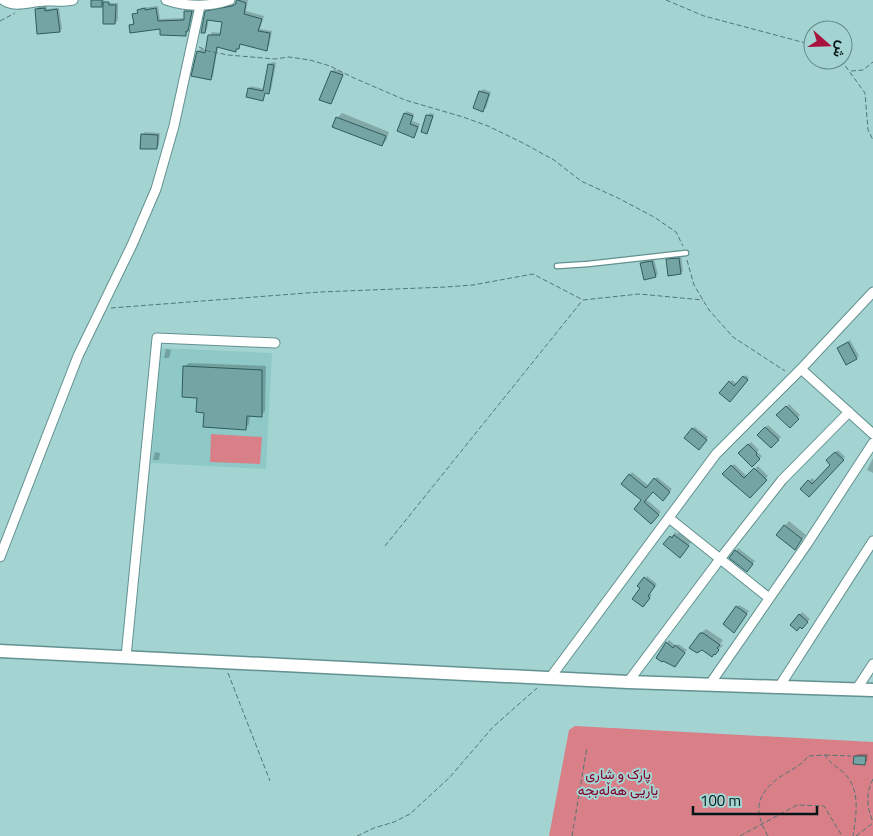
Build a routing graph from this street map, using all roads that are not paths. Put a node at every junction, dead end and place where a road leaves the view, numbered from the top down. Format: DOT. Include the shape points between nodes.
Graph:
graph roads {
  1 [pos="3,0"];
  2 [pos="73,0"];
  3 [pos="166,0"];
  4 [pos="230,0"];
  5 [pos="35,2"];
  6 [pos="200,6"];
  7 [pos="686,253"];
  8 [pos="557,266"];
  9 [pos="873,292"];
  10 [pos="275,343"];
  11 [pos="802,369"];
  12 [pos="849,412"];
  13 [pos="873,434"];
  14 [pos="873,443"];
  15 [pos="669,518"];
  16 [pos="873,541"];
  17 [pos="0,557"];
  18 [pos="720,559"];
  19 [pos="770,598"];
  20 [pos="0,651"];
  21 [pos="126,657"];
  22 [pos="873,664"];
  23 [pos="550,678"];
  24 [pos="628,682"];
  25 [pos="710,684"];
  26 [pos="779,687"];
  27 [pos="856,690"];
  28 [pos="873,690"];
  1 -- 5 [label="street" via="14,4"];
  2 -- 5 [label="street"];
  3 -- 6 [label="street"];
  4 -- 6 [label="street"];
  6 -- 17 [label="street" via="174,126 156,189 78,356"];
  7 -- 8 [label="lane"];
  9 -- 11 [label="street"];
  10 -- 21 [label="street" via="157,338"];
  11 -- 12 [label="street"];
  11 -- 15 [label="street" via="716,454"];
  12 -- 13 [label="street"];
  12 -- 18 [label="street" via="782,480"];
  14 -- 19 [label="street"];
  15 -- 18 [label="street"];
  15 -- 23 [label="street"];
  16 -- 26 [label="street"];
  18 -- 19 [label="street"];
  18 -- 24 [label="street"];
  19 -- 25 [label="street"];
  20 -- 21 [label="street"];
  21 -- 23 [label="street"];
  22 -- 27 [label="street"];
  23 -- 24 [label="street"];
  24 -- 25 [label="street"];
  25 -- 26 [label="street"];
  26 -- 27 [label="street"];
  27 -- 28 [label="street"];
}
